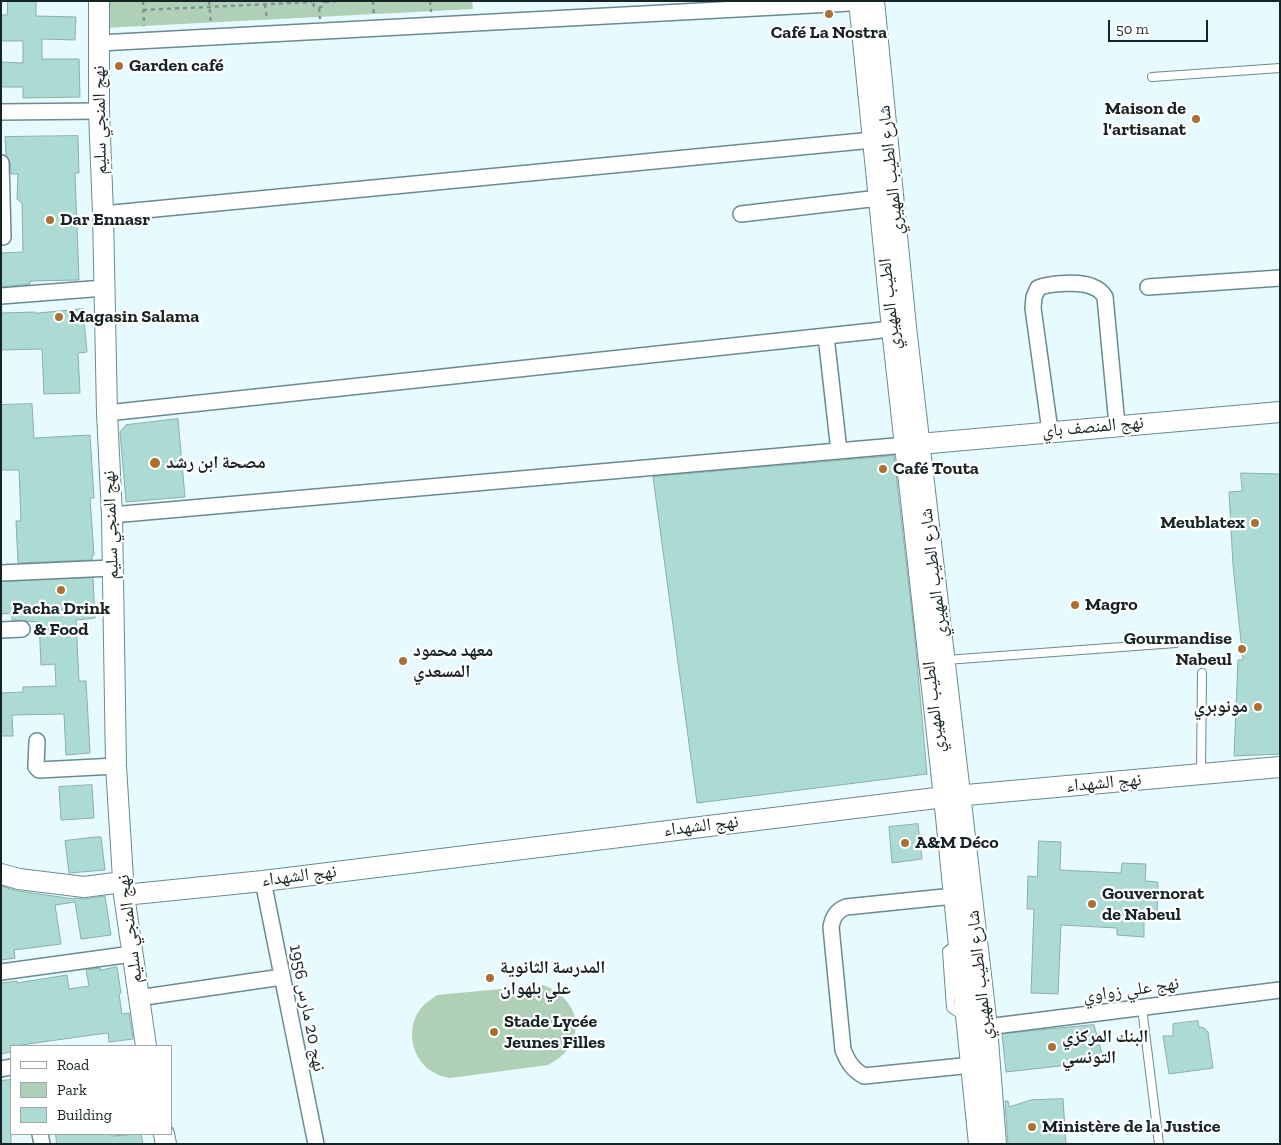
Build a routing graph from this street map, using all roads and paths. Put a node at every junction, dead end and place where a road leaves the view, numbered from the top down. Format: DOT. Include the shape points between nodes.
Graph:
graph roads {
  1 [pos="99,1"];
  2 [pos="143,1"];
  3 [pos="209,1"];
  4 [pos="242,1"];
  5 [pos="336,1"];
  6 [pos="313,2"];
  7 [pos="324,2"];
  8 [pos="866,2"];
  9 [pos="243,6"];
  10 [pos="210,7"];
  11 [pos="622,8"];
  12 [pos="143,10"];
  13 [pos="212,37"];
  14 [pos="145,40"];
  15 [pos="99,43"];
  16 [pos="1280,68"];
  17 [pos="1152,77"];
  18 [pos="99,111"];
  19 [pos="1,112"];
  20 [pos="881,139"];
  21 [pos="1,163"];
  22 [pos="879,198"];
  23 [pos="2,201"];
  24 [pos="103,214"];
  25 [pos="741,214"];
  26 [pos="3,237"];
  27 [pos="1280,278"];
  28 [pos="1148,287"];
  29 [pos="104,288"];
  30 [pos="1,296"];
  31 [pos="899,328"];
  32 [pos="826,336"];
  33 [pos="1280,412"];
  34 [pos="107,413"];
  35 [pos="1117,425"];
  36 [pos="1050,431"];
  37 [pos="913,444"];
  38 [pos="839,451"];
  39 [pos="112,515"];
  40 [pos="112,568"];
  41 [pos="1,573"];
  42 [pos="22,629"];
  43 [pos="1,630"];
  44 [pos="1176,643"];
  45 [pos="944,660"];
  46 [pos="1202,673"];
  47 [pos="37,741"];
  48 [pos="116,766"];
  49 [pos="1280,767"];
  50 [pos="1201,774"];
  51 [pos="952,796"];
  52 [pos="1,874"];
  53 [pos="263,880"];
  54 [pos="124,888"];
  55 [pos="954,896"];
  56 [pos="132,954"];
  57 [pos="1,972"];
  58 [pos="282,977"];
  59 [pos="1280,990"];
  60 [pos="138,998"];
  61 [pos="1142,1008"];
  62 [pos="987,1028"];
  63 [pos="146,1045"];
  64 [pos="972,1065"];
  65 [pos="316,1144"];
  66 [pos="979,1144"];
  67 [pos="996,1144"];
  68 [pos="1159,1144"];
  1 -- 15 [label="street, نهج المنجي سليم"];
  2 -- 12 [label="path"];
  3 -- 10 [label="path"];
  4 -- 9 [label="path"];
  5 -- 7 [label="path"];
  6 -- 7 [label="path" via="319,8"];
  6 -- 9 [label="path"];
  8 -- 11 [label="street"];
  8 -- 20 [label="street, شارع الطيب المهيري"];
  9 -- 10 [label="path"];
  10 -- 12 [label="path"];
  10 -- 13 [label="path"];
  11 -- 13 [label="street"];
  12 -- 14 [label="path"];
  13 -- 14 [label="street"];
  14 -- 15 [label="street"];
  15 -- 18 [label="street, نهج المنجي سليم"];
  16 -- 17 [label="lane"];
  18 -- 19 [label="street"];
  18 -- 24 [label="street, نهج المنجي سليم"];
  20 -- 22 [label="street, الطيب المهيري"];
  20 -- 24 [label="street"];
  20 -- 31 [label="street, شارع الطيب المهيري"];
  21 -- 23 [label="street"];
  22 -- 25 [label="street"];
  22 -- 31 [label="street, الطيب المهيري"];
  23 -- 26 [label="street"];
  24 -- 29 [label="street, نهج المنجي سليم"];
  27 -- 28 [label="street"];
  29 -- 30 [label="street"];
  29 -- 34 [label="street, نهج المنجي سليم"];
  31 -- 32 [label="street"];
  31 -- 37 [label="street, شارع الطيب المهيري"];
  32 -- 34 [label="street"];
  32 -- 38 [label="street"];
  33 -- 35 [label="street, نهج المنصف باي"];
  34 -- 39 [label="street, نهج المنجي سليم"];
  35 -- 36 [label="street, نهج المنصف باي"];
  35 -- 36 [label="street" via="1106,297 1086,284 1063,284 1038,288 1034,296"];
  36 -- 37 [label="street, نهج المنصف باي"];
  37 -- 38 [label="street"];
  37 -- 45 [label="street, شارع الطيب المهيري"];
  37 -- 51 [label="street, الطيب المهيري"];
  38 -- 39 [label="street"];
  39 -- 40 [label="street, نهج المنجي سليم"];
  40 -- 41 [label="street"];
  40 -- 48 [label="street, نهج المنجي سليم"];
  42 -- 43 [label="street"];
  44 -- 45 [label="lane"];
  45 -- 51 [label="street, شارع الطيب المهيري"];
  46 -- 50 [label="lane"];
  47 -- 48 [label="street" via="36,767 39,770"];
  48 -- 54 [label="street, نهج المنجي سليم"];
  49 -- 50 [label="street, نهج الشهداء"];
  50 -- 51 [label="street, نهج الشهداء"];
  51 -- 53 [label="street, نهج الشهداء"];
  51 -- 55 [label="street, الطيب المهيري"];
  51 -- 62 [label="street, شارع الطيب المهيري"];
  52 -- 54 [label="street, نهج الشهداء" via="84,887"];
  53 -- 54 [label="street, نهج الشهداء"];
  53 -- 58 [label="street, نهج 20 مارس 1956"];
  54 -- 56 [label="street, نهج المنجي سليم"];
  55 -- 64 [label="street, الطيب المهيري"];
  55 -- 64 [label="street" via="846,907 836,913 831,927 842,1050 848,1063 864,1076"];
  56 -- 57 [label="street"];
  56 -- 60 [label="street, نهج المنجي سليم"];
  58 -- 60 [label="street"];
  58 -- 65 [label="street, نهج 20 مارس 1956"];
  59 -- 61 [label="street, نهج علي زواوي"];
  60 -- 63 [label="street, نهج المنجي سليم"];
  61 -- 62 [label="street, نهج علي زواوي"];
  61 -- 68 [label="lane"];
  62 -- 67 [label="street, شارع الطيب المهيري"];
  64 -- 66 [label="street, الطيب المهيري"];
}
